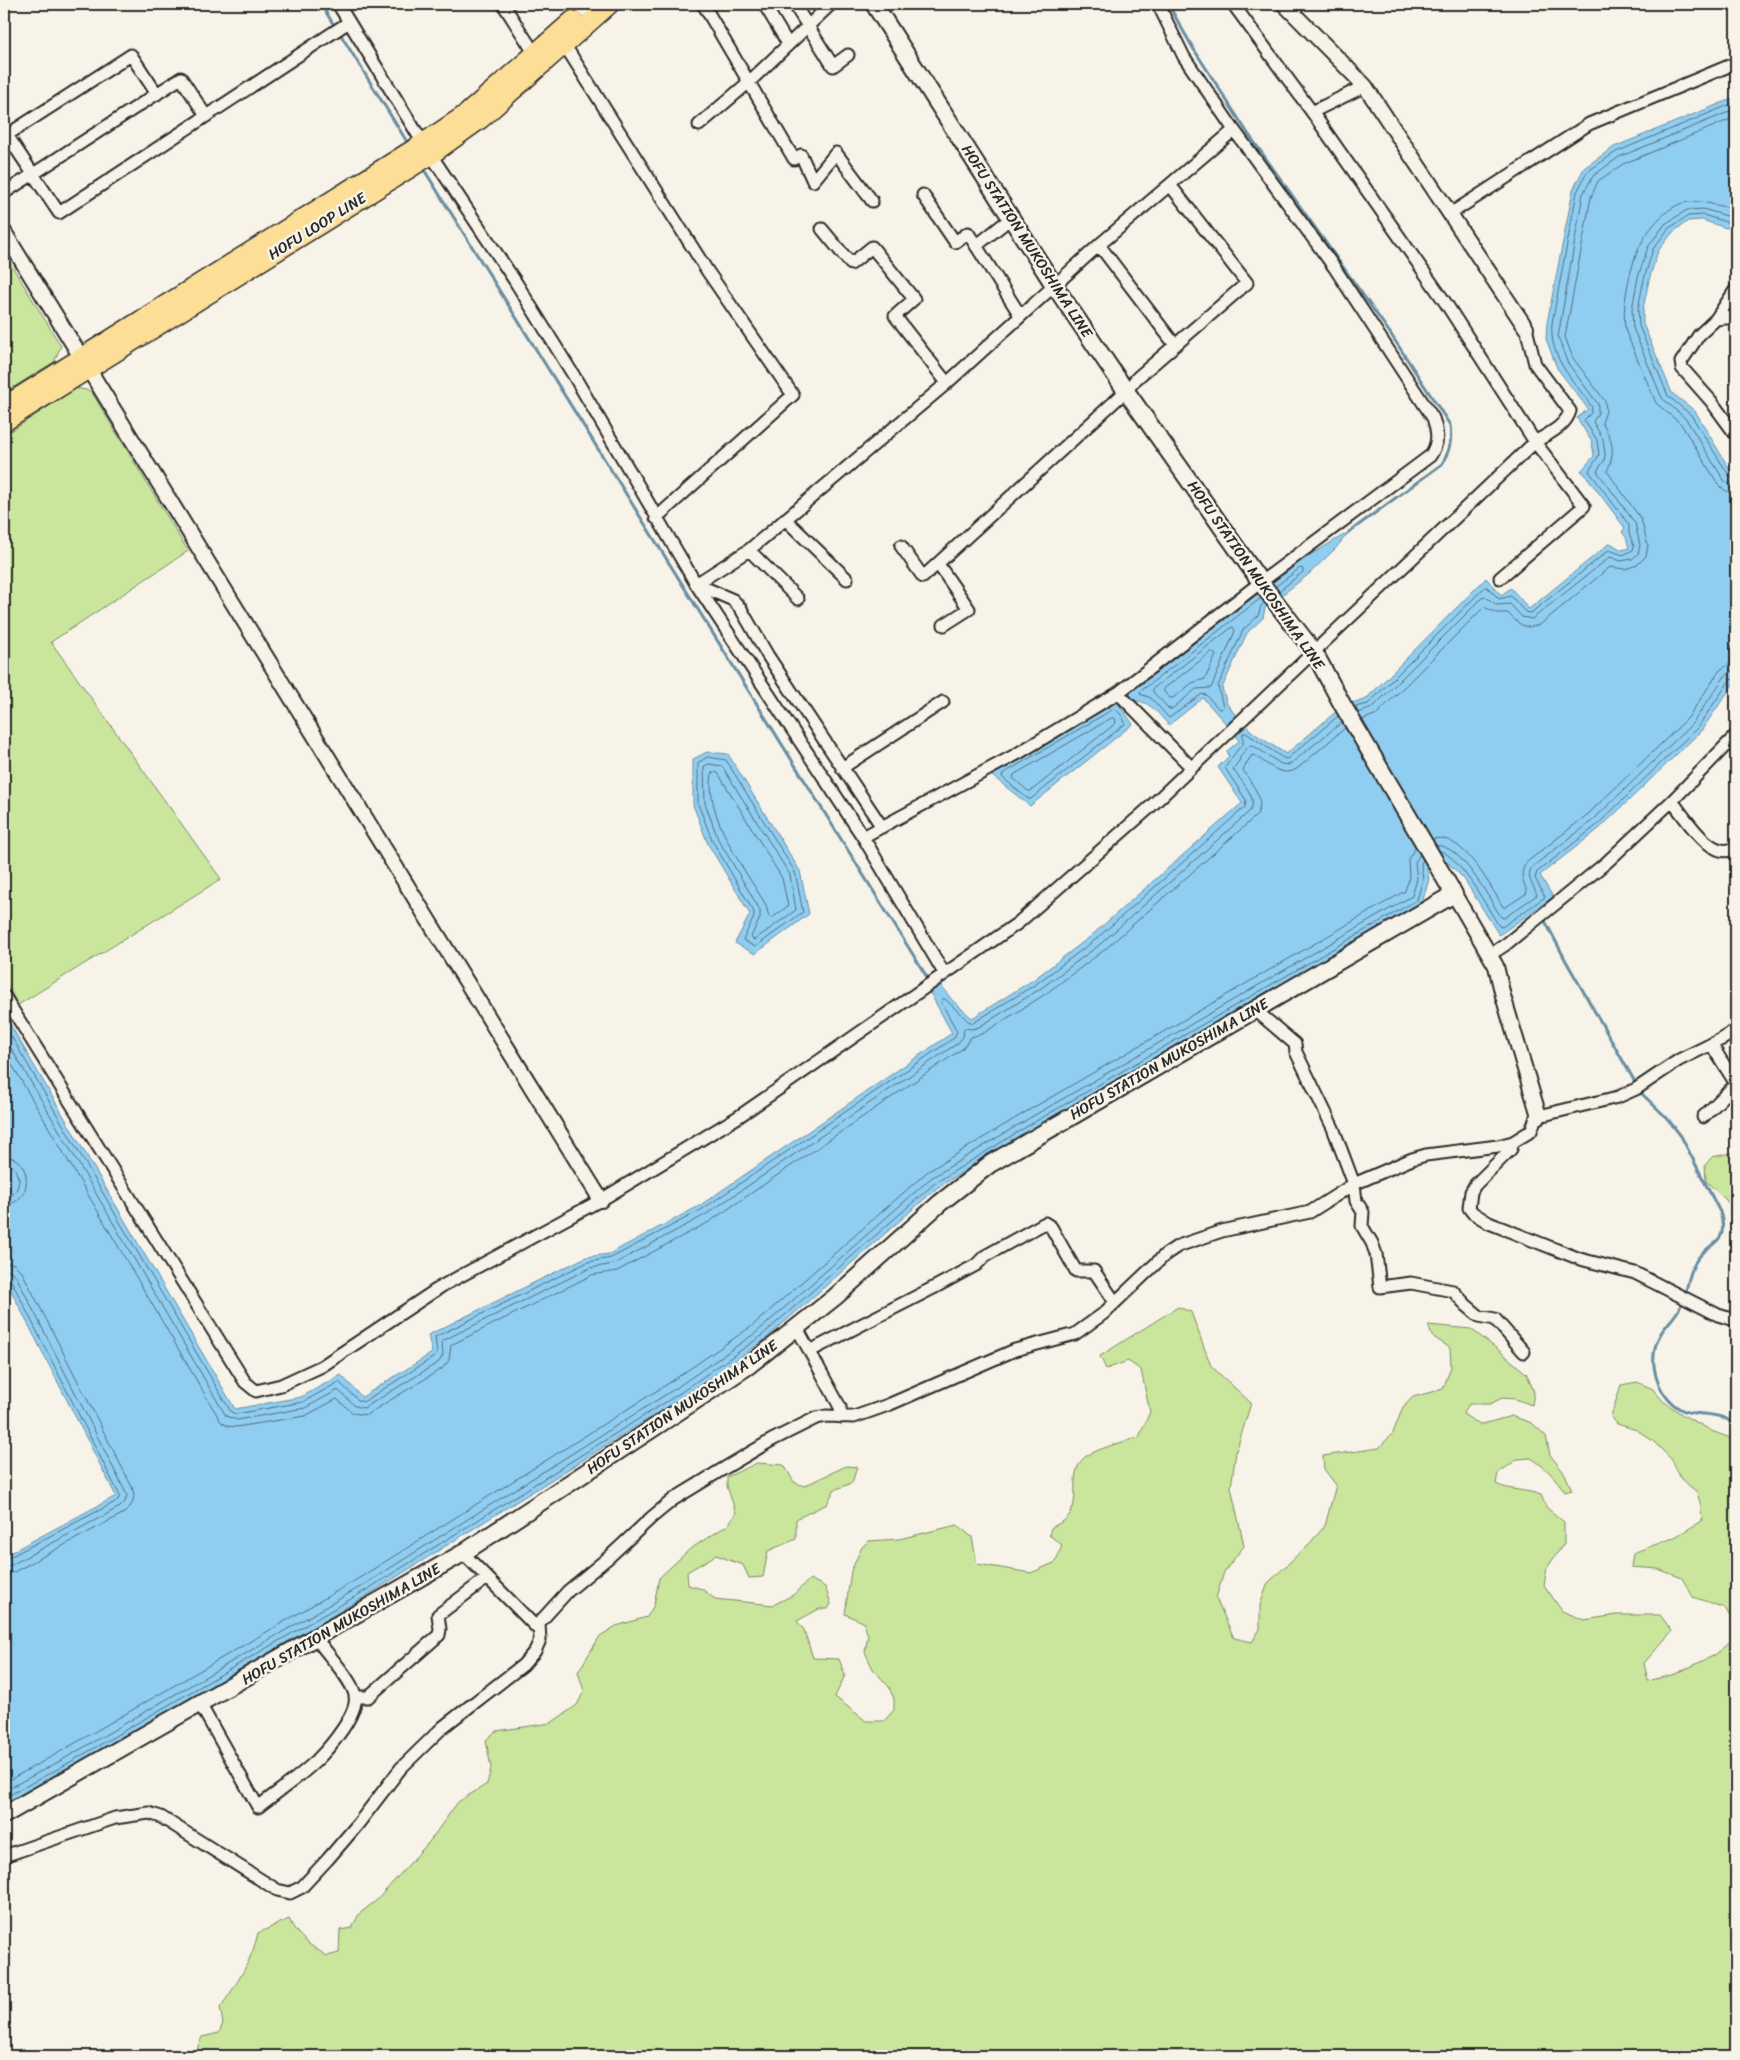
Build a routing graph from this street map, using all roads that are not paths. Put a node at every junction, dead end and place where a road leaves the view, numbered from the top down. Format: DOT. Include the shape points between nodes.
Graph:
graph roads {
  1 [pos="338,4"];
  2 [pos="503,4"];
  3 [pos="610,4"];
  4 [pos="703,4"];
  5 [pos="764,4"];
  6 [pos="794,4"];
  7 [pos="832,4"];
  8 [pos="874,4"];
  9 [pos="1158,4"];
  10 [pos="1233,4"];
  11 [pos="1284,4"];
  12 [pos="585,6"];
  13 [pos="350,22"];
  14 [pos="807,26"];
  15 [pos="564,44"];
  16 [pos="788,44"];
  17 [pos="534,54"];
  18 [pos="848,55"];
  19 [pos="1736,63"];
  20 [pos="749,82"];
  21 [pos="1365,86"];
  22 [pos="157,94"];
  23 [pos="1312,112"];
  24 [pos="206,116"];
  25 [pos="699,125"];
  26 [pos="1234,130"];
  27 [pos="427,149"];
  28 [pos="32,174"];
  29 [pos="1170,185"];
  30 [pos="4,193"];
  31 [pos="923,195"];
  32 [pos="872,201"];
  33 [pos="1450,214"];
  34 [pos="1011,218"];
  35 [pos="822,229"];
  36 [pos="4,232"];
  37 [pos="1099,245"];
  38 [pos="976,246"];
  39 [pos="1054,285"];
  40 [pos="1736,289"];
  41 [pos="1020,315"];
  42 [pos="1736,317"];
  43 [pos="1716,319"];
  44 [pos="1526,328"];
  45 [pos="1175,345"];
  46 [pos="85,363"];
  47 [pos="947,383"];
  48 [pos="1126,391"];
  49 [pos="4,406"];
  50 [pos="1732,421"];
  51 [pos="4,422"];
  52 [pos="1736,435"];
  53 [pos="1535,442"];
  54 [pos="656,518"];
  55 [pos="785,519"];
  56 [pos="901,546"];
  57 [pos="749,550"];
  58 [pos="938,564"];
  59 [pos="847,578"];
  60 [pos="1500,578"];
  61 [pos="696,584"];
  62 [pos="1263,584"];
  63 [pos="798,599"];
  64 [pos="944,625"];
  65 [pos="1314,652"];
  66 [pos="1118,693"];
  67 [pos="943,702"];
  68 [pos="1736,735"];
  69 [pos="1191,767"];
  70 [pos="842,768"];
  71 [pos="1672,801"];
  72 [pos="882,827"];
  73 [pos="863,837"];
  74 [pos="1736,847"];
  75 [pos="1454,894"];
  76 [pos="1491,954"];
  77 [pos="944,973"];
  78 [pos="4,996"];
  79 [pos="1254,1009"];
  80 [pos="1736,1029"];
  81 [pos="1712,1044"];
  82 [pos="1539,1116"];
  83 [pos="1704,1117"];
  84 [pos="1512,1142"];
  85 [pos="1354,1184"];
  86 [pos="601,1200"];
  87 [pos="1115,1302"];
  88 [pos="1736,1319"];
  89 [pos="797,1328"];
  90 [pos="810,1351"];
  91 [pos="1524,1352"];
  92 [pos="841,1417"];
  93 [pos="463,1553"];
  94 [pos="487,1578"];
  95 [pos="538,1629"];
  96 [pos="316,1638"];
  97 [pos="356,1697"];
  98 [pos="200,1704"];
  99 [pos="4,1815"];
  100 [pos="4,1856"];
  1 -- 13 [label="street"];
  2 -- 17 [label="street"];
  3 -- 15 [label="main road, HOFU LOOP LINE"];
  4 -- 20 [label="street"];
  5 -- 16 [label="street"];
  6 -- 14 [label="street"];
  7 -- 14 [label="street"];
  8 -- 34 [label="main road, HOFU STATION MUKOSHIMA LINE"];
  9 -- 26 [label="street" via="1184,56"];
  10 -- 23 [label="street"];
  11 -- 21 [label="street"];
  12 -- 17 [label="main road, HOFU LOOP LINE"];
  13 -- 24 [label="street"];
  13 -- 27 [label="street"];
  14 -- 16 [label="street"];
  14 -- 18 [label="street" via="833,66"];
  15 -- 27 [label="main road, HOFU LOOP LINE" via="481,119"];
  15 -- 54 [label="street" via="708,272 793,395"];
  16 -- 20 [label="street"];
  17 -- 27 [label="main road, HOFU LOOP LINE"];
  19 -- 33 [label="street" via="1589,124"];
  20 -- 25 [label="street"];
  20 -- 32 [label="street" via="794,159 800,155 813,181 836,153"];
  21 -- 23 [label="street"];
  21 -- 33 [label="street"];
  22 -- 24 [label="street" via="181,78"];
  22 -- 28 [label="street"];
  22 -- 28 [label="street" via="131,55 7,135"];
  23 -- 53 [label="street" via="1445,302"];
  24 -- 28 [label="street" via="59,213"];
  26 -- 29 [label="street"];
  26 -- 62 [label="street" via="1334,267 1433,418 1438,438 1430,456"];
  27 -- 46 [label="main road, HOFU LOOP LINE"];
  27 -- 54 [label="street" via="574,376"];
  28 -- 30 [label="street"];
  29 -- 37 [label="street"];
  29 -- 45 [label="street" via="1247,283"];
  31 -- 38 [label="street" via="955,242 968,233"];
  33 -- 44 [label="street"];
  34 -- 38 [label="street"];
  34 -- 39 [label="main road, HOFU STATION MUKOSHIMA LINE"];
  35 -- 47 [label="street" via="851,264 872,247 914,299 895,316"];
  36 -- 46 [label="street"];
  37 -- 39 [label="street"];
  37 -- 45 [label="street"];
  38 -- 41 [label="street"];
  39 -- 41 [label="street"];
  39 -- 48 [label="main road, HOFU STATION MUKOSHIMA LINE"];
  40 -- 43 [label="street"];
  41 -- 47 [label="street"];
  42 -- 43 [label="street"];
  43 -- 50 [label="street" via="1699,335 1681,362 1682,368"];
  44 -- 53 [label="street" via="1535,364 1570,411 1559,427"];
  45 -- 48 [label="street"];
  46 -- 49 [label="main road, HOFU LOOP LINE"];
  46 -- 51 [label="main road, HOFU LOOP LINE"];
  46 -- 86 [label="street"];
  47 -- 55 [label="street"];
  48 -- 58 [label="street"];
  48 -- 62 [label="main road, HOFU STATION MUKOSHIMA LINE"];
  50 -- 52 [label="street"];
  53 -- 60 [label="street" via="1584,506"];
  53 -- 65 [label="street"];
  54 -- 61 [label="street"];
  55 -- 57 [label="street"];
  55 -- 59 [label="street"];
  56 -- 58 [label="street" via="923,577"];
  57 -- 61 [label="street"];
  57 -- 63 [label="street"];
  58 -- 64 [label="street" via="970,609"];
  61 -- 70 [label="street" via="734,600"];
  61 -- 73 [label="street"];
  62 -- 65 [label="main road, HOFU STATION MUKOSHIMA LINE"];
  62 -- 66 [label="street"];
  65 -- 69 [label="street"];
  65 -- 75 [label="main road, HOFU STATION MUKOSHIMA LINE"];
  66 -- 69 [label="street"];
  66 -- 72 [label="street" via="1016,754"];
  67 -- 70 [label="street"];
  68 -- 71 [label="street"];
  69 -- 77 [label="street" via="1018,923"];
  70 -- 72 [label="street"];
  71 -- 74 [label="street" via="1710,846 1724,852"];
  71 -- 76 [label="street" via="1607,862"];
  72 -- 73 [label="street"];
  73 -- 77 [label="street"];
  75 -- 76 [label="street"];
  75 -- 79 [label="main road, HOFU STATION MUKOSHIMA LINE"];
  76 -- 82 [label="street"];
  77 -- 86 [label="street" via="738,1117"];
  78 -- 86 [label="street" via="245,1382 256,1391 281,1385 322,1366 442,1286"];
  79 -- 85 [label="street" via="1295,1044"];
  79 -- 89 [label="main road, HOFU STATION MUKOSHIMA LINE" via="990,1164 940,1203"];
  80 -- 81 [label="street"];
  81 -- 82 [label="street" via="1618,1097"];
  81 -- 83 [label="street" via="1736,1084"];
  82 -- 84 [label="street" via="1531,1131"];
  84 -- 85 [label="street" via="1426,1155"];
  84 -- 88 [label="street" via="1512,1149 1471,1192 1469,1208 1473,1213 1580,1259 1635,1273 1718,1315"];
  85 -- 87 [label="street" via="1310,1212 1222,1231 1178,1246"];
  85 -- 91 [label="street" via="1356,1201 1363,1212 1362,1226 1376,1254 1380,1288 1411,1283 1453,1291 1479,1316 1495,1320"];
  87 -- 90 [label="street" via="1094,1271 1076,1271 1050,1227 1044,1223 985,1256 976,1265"];
  87 -- 92 [label="street" via="1075,1334 1015,1350 854,1418"];
  89 -- 90 [label="street"];
  89 -- 93 [label="main road, HOFU STATION MUKOSHIMA LINE" via="748,1366"];
  90 -- 92 [label="street" via="840,1407"];
  92 -- 95 [label="street" via="816,1418 764,1445 674,1500 568,1591 539,1623"];
  93 -- 94 [label="street"];
  93 -- 96 [label="main road, HOFU STATION MUKOSHIMA LINE"];
  94 -- 95 [label="street"];
  94 -- 97 [label="street" via="438,1615 439,1635 368,1697"];
  95 -- 100 [label="street" via="540,1640 523,1665 443,1727 401,1768 328,1859 302,1887 290,1893 277,1890 161,1817 149,1813 115,1818"];
  96 -- 97 [label="street"];
  96 -- 98 [label="main road, HOFU STATION MUKOSHIMA LINE"];
  97 -- 98 [label="street" via="346,1724 318,1760 258,1807"];
  98 -- 99 [label="main road, HOFU STATION MUKOSHIMA LINE"];
}
